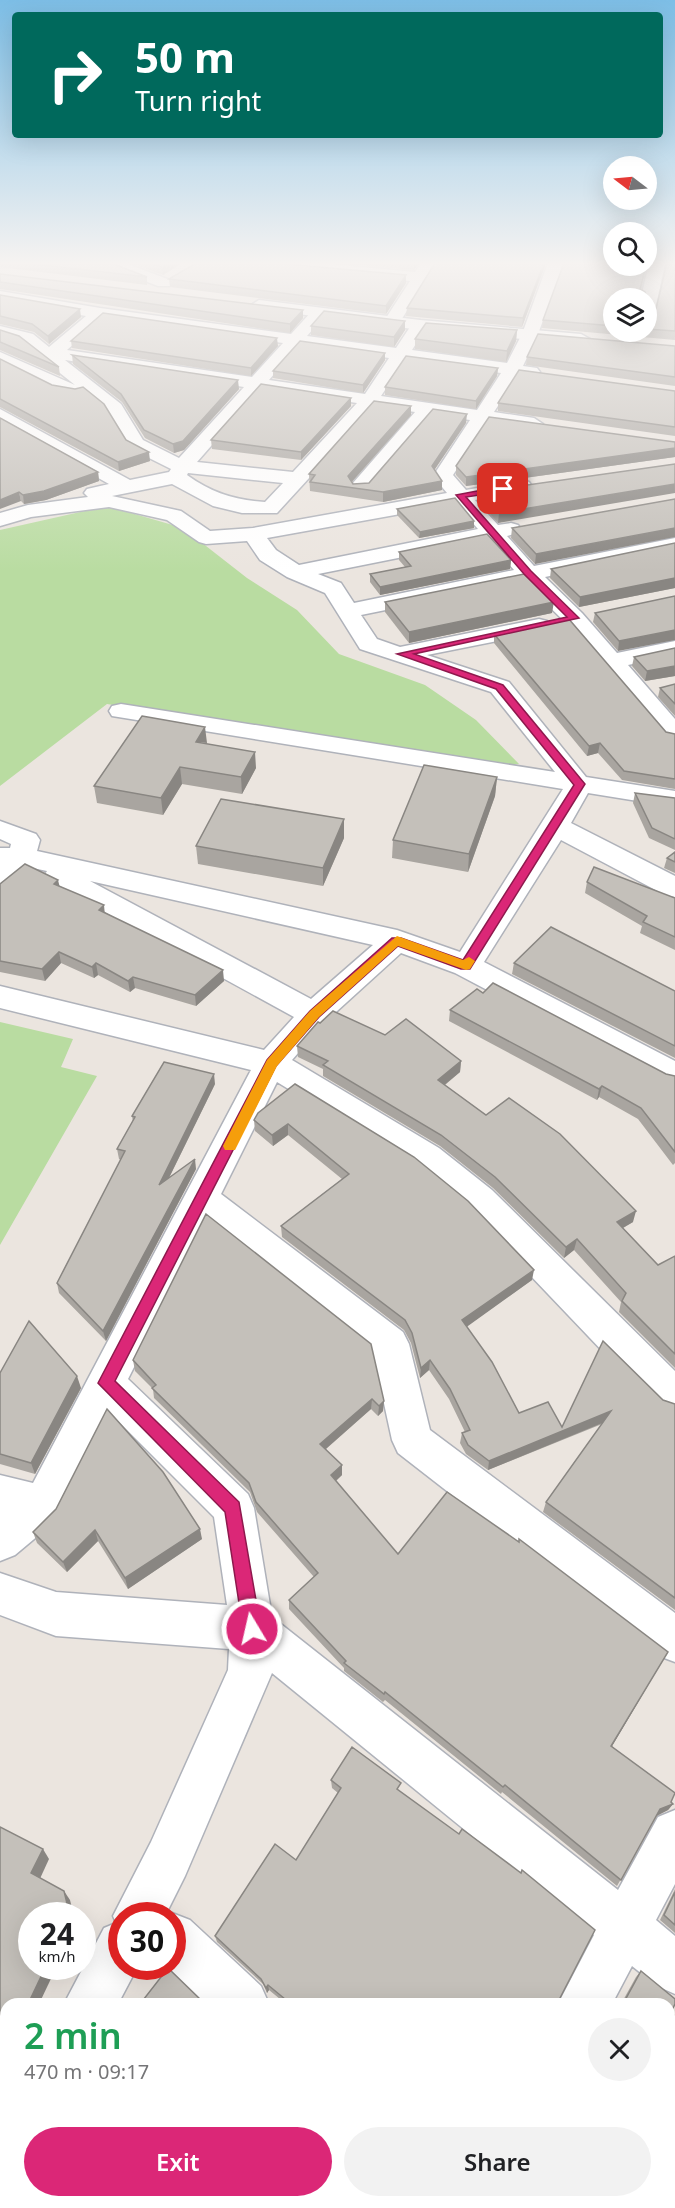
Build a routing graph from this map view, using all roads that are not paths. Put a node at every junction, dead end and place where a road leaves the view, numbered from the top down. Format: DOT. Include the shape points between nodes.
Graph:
graph roads {
  1 [pos="18,366"];
  2 [pos="62,366"];
  3 [pos="141,366"];
  4 [pos="270,366"];
  5 [pos="391,366"];
  6 [pos="492,366"];
  7 [pos="514,366"];
  8 [pos="513,369"];
  9 [pos="548,374"];
  10 [pos="255,383"];
  11 [pos="97,394"];
  12 [pos="369,401"];
  13 [pos="428,409"];
  14 [pos="0,415"];
  15 [pos="483,417"];
  16 [pos="551,426"];
  17 [pos="179,472"];
  18 [pos="296,478"];
  19 [pos="539,484"];
  20 [pos="125,485"];
  21 [pos="360,488"];
  22 [pos="460,495"];
  23 [pos="9,500"];
  24 [pos="28,511"];
  25 [pos="0,520"];
  26 [pos="528,526"];
  27 [pos="494,532"];
  28 [pos="253,534"];
  29 [pos="675,544"];
  30 [pos="295,572"];
  31 [pos="528,573"];
  32 [pos="349,610"];
  33 [pos="585,616"];
  34 [pos="675,648"];
  35 [pos="402,654"];
  36 [pos="610,662"];
  37 [pos="666,686"];
  38 [pos="638,692"];
  39 [pos="121,711"];
  40 [pos="675,735"];
  41 [pos="579,784"];
  42 [pos="675,799"];
  43 [pos="556,826"];
  44 [pos="0,829"];
  45 [pos="11,857"];
  46 [pos="0,877"];
  47 [pos="675,888"];
  48 [pos="397,940"];
  49 [pos="466,966"];
  50 [pos="0,997"];
  51 [pos="314,1014"];
  52 [pos="271,1063"];
  53 [pos="675,1075"];
  54 [pos="203,1199"];
  55 [pos="106,1383"];
  56 [pos="675,1396"];
  57 [pos="0,1494"];
  58 [pos="43,1505"];
  59 [pos="0,1541"];
  60 [pos="0,1594"];
  61 [pos="252,1629"];
  62 [pos="675,1640"];
  63 [pos="675,1834"];
  64 [pos="153,1902"];
  65 [pos="624,1927"];
  66 [pos="186,1958"];
  67 [pos="675,1968"];
  68 [pos="108,1978"];
  69 [pos="94,1998"];
  70 [pos="236,1998"];
  71 [pos="587,1998"];
  1 -- 11 [label="street" via="66,390"];
  2 -- 11 [label="street"];
  3 -- 10 [label="street"];
  4 -- 10 [label="street"];
  5 -- 12 [label="street"];
  6 -- 8 [label="street"];
  7 -- 8 [label="street"];
  8 -- 9 [label="street"];
  8 -- 15 [label="street"];
  10 -- 12 [label="street"];
  10 -- 17 [label="street"];
  11 -- 17 [label="street" via="114,408 136,444"];
  12 -- 13 [label="street"];
  12 -- 18 [label="street"];
  13 -- 15 [label="street"];
  13 -- 21 [label="street"];
  14 -- 20 [label="street"];
  15 -- 16 [label="street"];
  15 -- 22 [label="street" via="443,476"];
  17 -- 18 [label="street"];
  17 -- 18 [label="street" via="201,495 231,506 270,509"];
  17 -- 20 [label="street"];
  19 -- 22 [label="street"];
  20 -- 24 [label="street"];
  22 -- 27 [label="street"];
  22 -- 28 [label="street"];
  23 -- 24 [label="street"];
  24 -- 25 [label="street"];
  24 -- 28 [label="street" via="109,501 174,515 206,538"];
  26 -- 27 [label="street"];
  27 -- 30 [label="street"];
  27 -- 31 [label="street"];
  28 -- 30 [label="street" via="268,555"];
  29 -- 31 [label="street"];
  30 -- 32 [label="street" via="333,588"];
  31 -- 32 [label="street"];
  31 -- 33 [label="street"];
  32 -- 35 [label="street" via="368,644"];
  33 -- 35 [label="street"];
  33 -- 36 [label="street"];
  34 -- 36 [label="street"];
  35 -- 41 [label="street" via="500,687"];
  36 -- 38 [label="street"];
  37 -- 38 [label="street"];
  38 -- 40 [label="street"];
  39 -- 41 [label="street"];
  41 -- 42 [label="street"];
  41 -- 43 [label="street"];
  43 -- 47 [label="street"];
  43 -- 49 [label="street"];
  44 -- 45 [label="street" via="26,840"];
  45 -- 46 [label="street"];
  45 -- 48 [label="street"];
  45 -- 51 [label="street"];
  48 -- 49 [label="street"];
  48 -- 51 [label="street"];
  49 -- 53 [label="street"];
  50 -- 52 [label="street"];
  51 -- 52 [label="street"];
  52 -- 54 [label="street"];
  52 -- 56 [label="street" via="427,1157 480,1200"];
  54 -- 55 [label="street"];
  54 -- 62 [label="street" via="390,1344 412,1440"];
  55 -- 58 [label="street"];
  55 -- 61 [label="street" via="233,1508"];
  57 -- 58 [label="street"];
  58 -- 59 [label="street"];
  60 -- 61 [label="street" via="56,1614"];
  61 -- 64 [label="street" via="250,1671 168,1858"];
  61 -- 65 [label="street"];
  63 -- 65 [label="street"];
  65 -- 67 [label="street"];
  65 -- 71 [label="street"];
  66 -- 70 [label="street"];
  68 -- 69 [label="street"];
}
